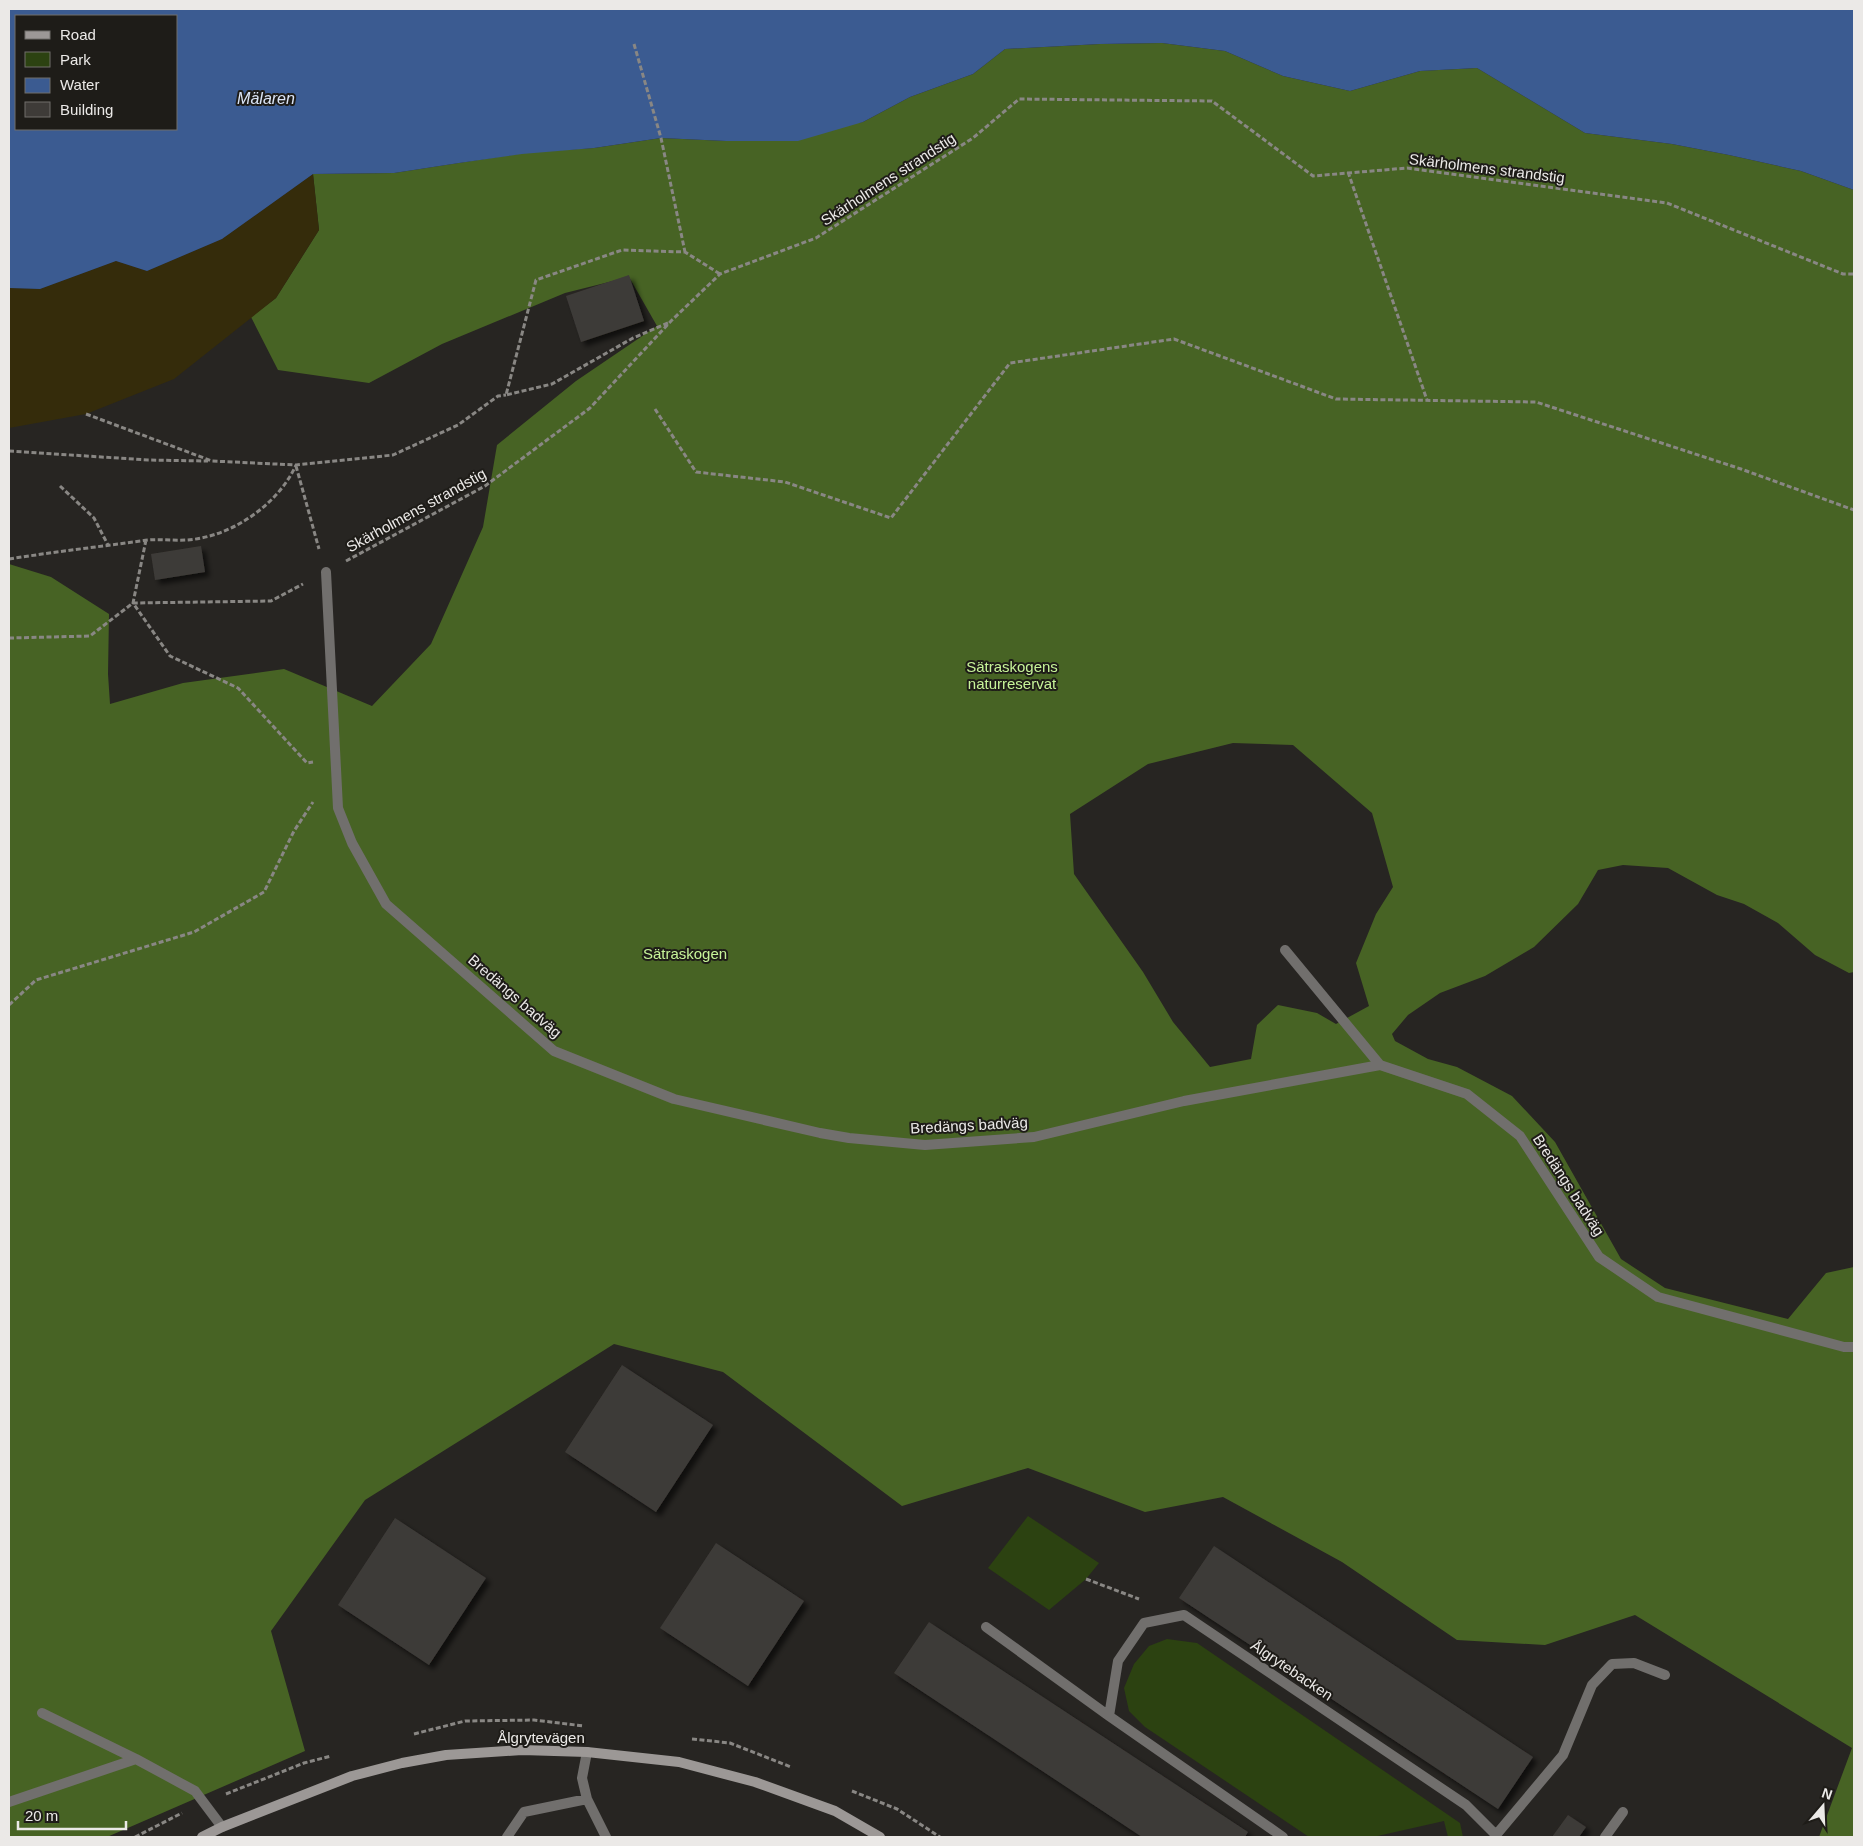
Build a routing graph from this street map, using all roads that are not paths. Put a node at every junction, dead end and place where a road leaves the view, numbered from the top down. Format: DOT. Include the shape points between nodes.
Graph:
graph roads {
  1 [pos="326,572"];
  2 [pos="1285,950"];
  3 [pos="1380,1065"];
  4 [pos="1854,1347"];
  5 [pos="986,1627"];
  6 [pos="1665,1675"];
  7 [pos="42,1713"];
  8 [pos="1109,1716"];
  9 [pos="587,1752"];
  10 [pos="136,1759"];
  11 [pos="587,1799"];
  12 [pos="9,1802"];
  13 [pos="1622,1812"];
  14 [pos="222,1827"];
  15 [pos="1496,1836"];
  16 [pos="202,1837"];
  17 [pos="507,1837"];
  18 [pos="606,1837"];
  19 [pos="880,1837"];
  20 [pos="1283,1837"];
  21 [pos="1605,1837"];
  1 -- 3 [label="lane, Bredängs badväg" via="338,808 352,843 386,904 554,1051 674,1099 820,1133 925,1146 1034,1137 1184,1101"];
  2 -- 3 [label="lane"];
  3 -- 4 [label="lane, Bredängs badväg" via="1466,1094 1520,1136 1598,1257 1658,1297"];
  5 -- 8 [label="lane"];
  6 -- 15 [label="lane" via="1634,1663 1612,1664 1592,1686 1564,1755"];
  7 -- 10 [label="lane"];
  8 -- 15 [label="lane, Ålgrytebacken" via="1118,1661 1144,1623 1184,1615 1466,1805"];
  8 -- 20 [label="lane"];
  9 -- 11 [label="lane" via="582,1778"];
  9 -- 14 [label="street, Ålgrytevägen" via="522,1750 446,1755 402,1763 352,1776"];
  9 -- 19 [label="street, Ålgrytevägen" via="679,1762 755,1782 835,1811"];
  10 -- 12 [label="lane"];
  10 -- 14 [label="lane" via="195,1791"];
  11 -- 17 [label="lane" via="524,1812"];
  11 -- 18 [label="lane"];
  13 -- 21 [label="lane"];
  14 -- 16 [label="street, Ålgrytevägen"];
}
